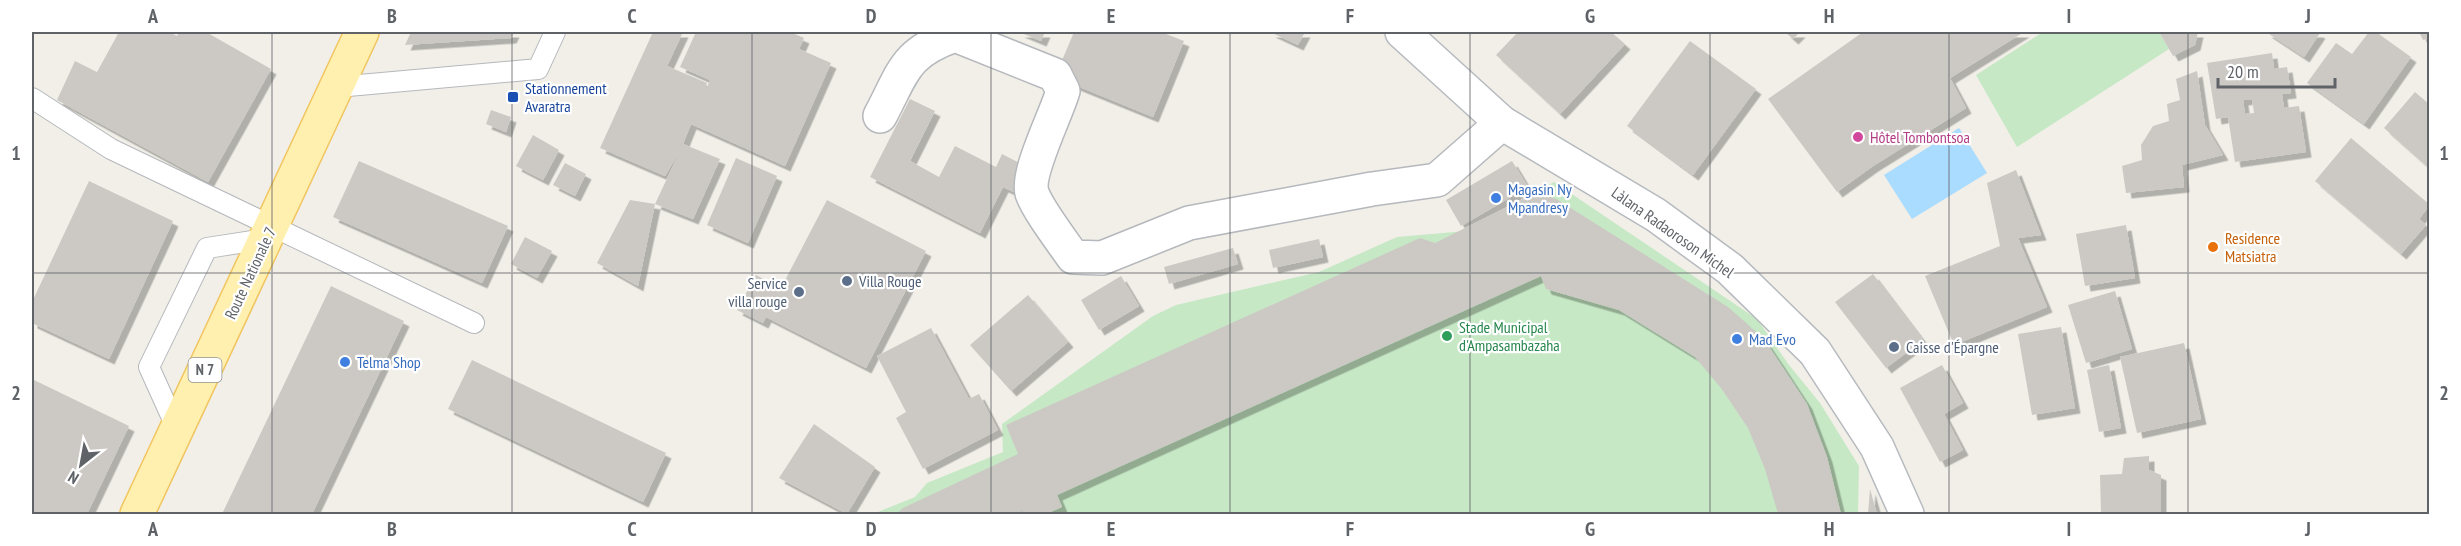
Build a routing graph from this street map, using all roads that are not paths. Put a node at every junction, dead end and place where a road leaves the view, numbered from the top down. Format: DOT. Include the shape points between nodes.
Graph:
graph roads {
  1 [pos="362,32"];
  2 [pos="555,32"];
  3 [pos="1402,32"];
  4 [pos="337,87"];
  5 [pos="32,98"];
  6 [pos="880,116"];
  7 [pos="1502,123"];
  8 [pos="269,232"];
  9 [pos="474,323"];
  10 [pos="177,429"];
  11 [pos="137,514"];
  12 [pos="1907,514"];
  1 -- 4 [label="main road, Route Nationale 7 / N 7"];
  2 -- 4 [label="lane" via="538,69"];
  3 -- 7 [label="street, Làlana Radaoroson Michel"];
  4 -- 8 [label="main road, Route Nationale 7 / N 7"];
  5 -- 8 [label="lane" via="111,149"];
  6 -- 7 [label="street" via="910,59 931,44 956,35 1055,75 1063,91 1035,160 1032,192 1073,257 1101,258 1189,223 1437,180"];
  7 -- 12 [label="street, Làlana Radaoroson Michel" via="1656,215 1730,269 1815,352 1877,447"];
  8 -- 9 [label="lane"];
  8 -- 10 [label="main road, Route Nationale 7 / N 7"];
  8 -- 10 [label="lane" via="207,248 149,367"];
  10 -- 11 [label="main road, Route Nationale 7 / N 7"];
}
